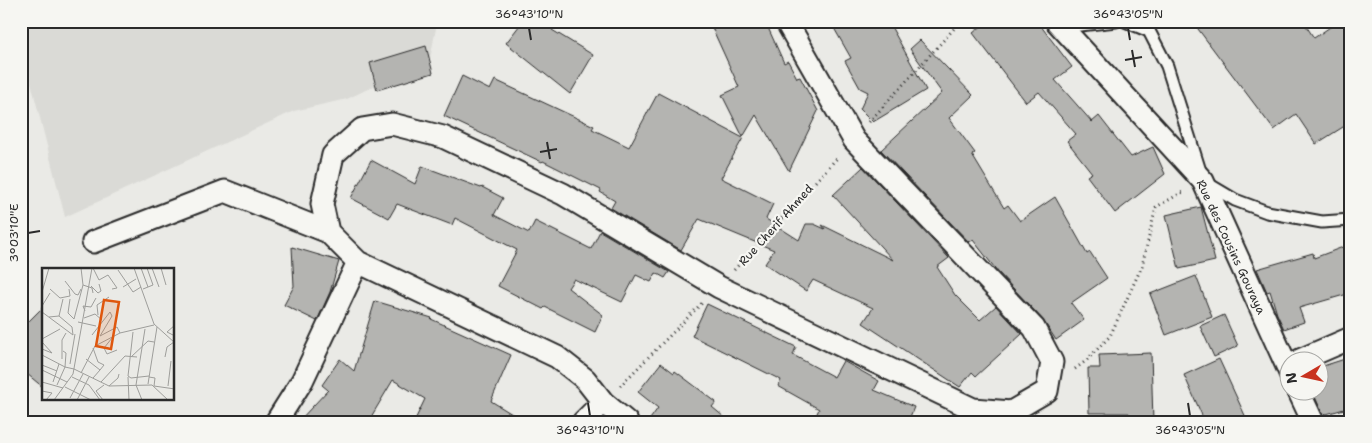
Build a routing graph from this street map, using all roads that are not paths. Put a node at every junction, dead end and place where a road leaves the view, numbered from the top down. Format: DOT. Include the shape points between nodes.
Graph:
graph roads {
  1 [pos="786,21"];
  2 [pos="1116,21"];
  3 [pos="1125,21"];
  4 [pos="1059,24"];
  5 [pos="1203,181"];
  6 [pos="1351,220"];
  7 [pos="328,232"];
  8 [pos="93,242"];
  9 [pos="358,262"];
  10 [pos="1351,338"];
  11 [pos="1283,350"];
  12 [pos="1325,350"];
  13 [pos="1303,400"];
  14 [pos="603,402"];
  15 [pos="276,422"];
  16 [pos="583,422"];
  17 [pos="627,422"];
  18 [pos="1313,422"];
  1 -- 7 [label="street" via="854,140 1034,328 1052,362 1047,392 1011,412 973,409 719,287 563,194 444,137 392,124 362,129 333,155 322,204"];
  2 -- 4 [label="lane"];
  3 -- 5 [label="lane" via="1149,31 1167,66"];
  4 -- 5 [label="street, Rue des Cousins Gouraya"];
  5 -- 6 [label="lane" via="1235,200 1267,212 1322,222"];
  5 -- 11 [label="street, Rue des Cousins Gouraya"];
  7 -- 8 [label="street" via="225,191"];
  7 -- 9 [label="street"];
  9 -- 14 [label="street" via="557,357 585,379"];
  9 -- 15 [label="street" via="302,381"];
  10 -- 12 [label="street"];
  13 -- 18 [label="street"];
  14 -- 16 [label="street"];
  14 -- 17 [label="street"];
}
